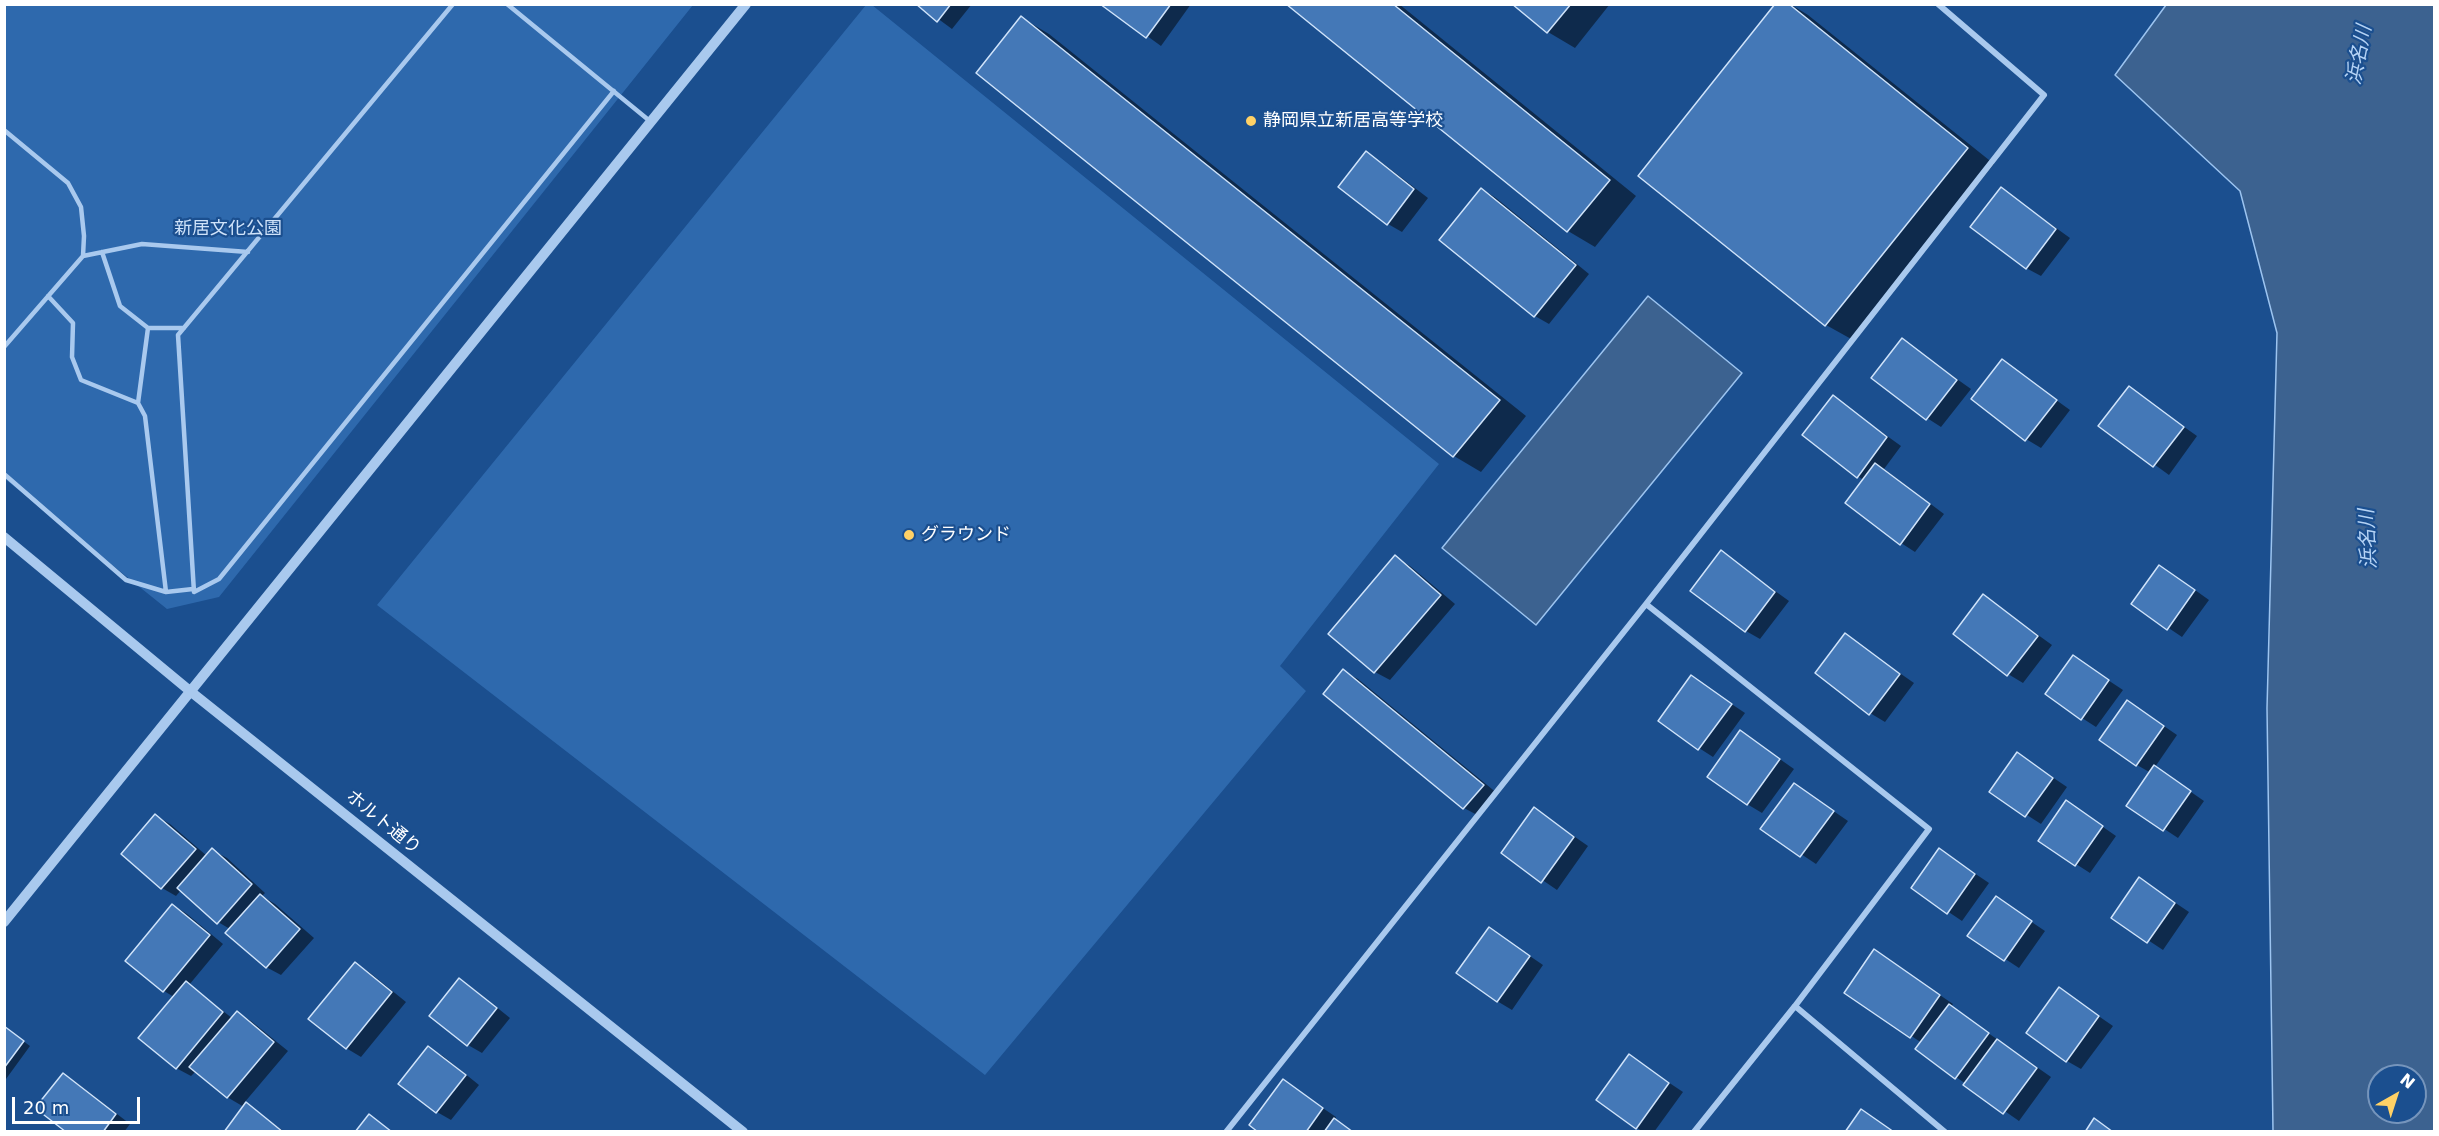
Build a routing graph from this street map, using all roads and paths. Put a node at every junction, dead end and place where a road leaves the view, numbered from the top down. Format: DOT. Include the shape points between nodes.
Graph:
graph roads {
  1 [pos="453,4"];
  2 [pos="507,4"];
  3 [pos="746,4"];
  4 [pos="1938,4"];
  5 [pos="614,91"];
  6 [pos="651,122"];
  7 [pos="4,130"];
  8 [pos="102,252"];
  9 [pos="248,252"];
  10 [pos="83,256"];
  11 [pos="48,296"];
  12 [pos="148,328"];
  13 [pos="184,328"];
  14 [pos="4,347"];
  15 [pos="138,403"];
  16 [pos="4,474"];
  17 [pos="4,537"];
  18 [pos="193,589"];
  19 [pos="166,592"];
  20 [pos="1646,604"];
  21 [pos="190,691"];
  22 [pos="4,922"];
  23 [pos="1795,1006"];
  24 [pos="743,1131"];
  25 [pos="1226,1131"];
  26 [pos="1694,1131"];
  27 [pos="1945,1131"];
  1 -- 9 [label="lane"];
  2 -- 5 [label="lane"];
  3 -- 6 [label="street"];
  4 -- 20 [label="street" via="2044,95"];
  5 -- 6 [label="lane"];
  5 -- 18 [label="lane" via="219,579 194,592"];
  6 -- 21 [label="street"];
  7 -- 10 [label="lane" via="68,183 81,207"];
  8 -- 9 [label="lane" via="142,244"];
  8 -- 10 [label="lane"];
  8 -- 12 [label="lane" via="120,306"];
  9 -- 13 [label="lane"];
  10 -- 11 [label="lane"];
  11 -- 14 [label="lane"];
  11 -- 15 [label="lane" via="73,323 72,357 81,380"];
  12 -- 13 [label="lane"];
  12 -- 15 [label="lane"];
  13 -- 18 [label="lane" via="178,335"];
  15 -- 19 [label="lane" via="145,416"];
  16 -- 19 [label="lane" via="126,580"];
  17 -- 21 [label="street, ホルト通り"];
  18 -- 19 [label="lane"];
  20 -- 23 [label="street" via="1929,829"];
  20 -- 25 [label="street"];
  21 -- 22 [label="street"];
  21 -- 24 [label="street, ホルト通り"];
  23 -- 26 [label="street"];
  23 -- 27 [label="street"];
}
